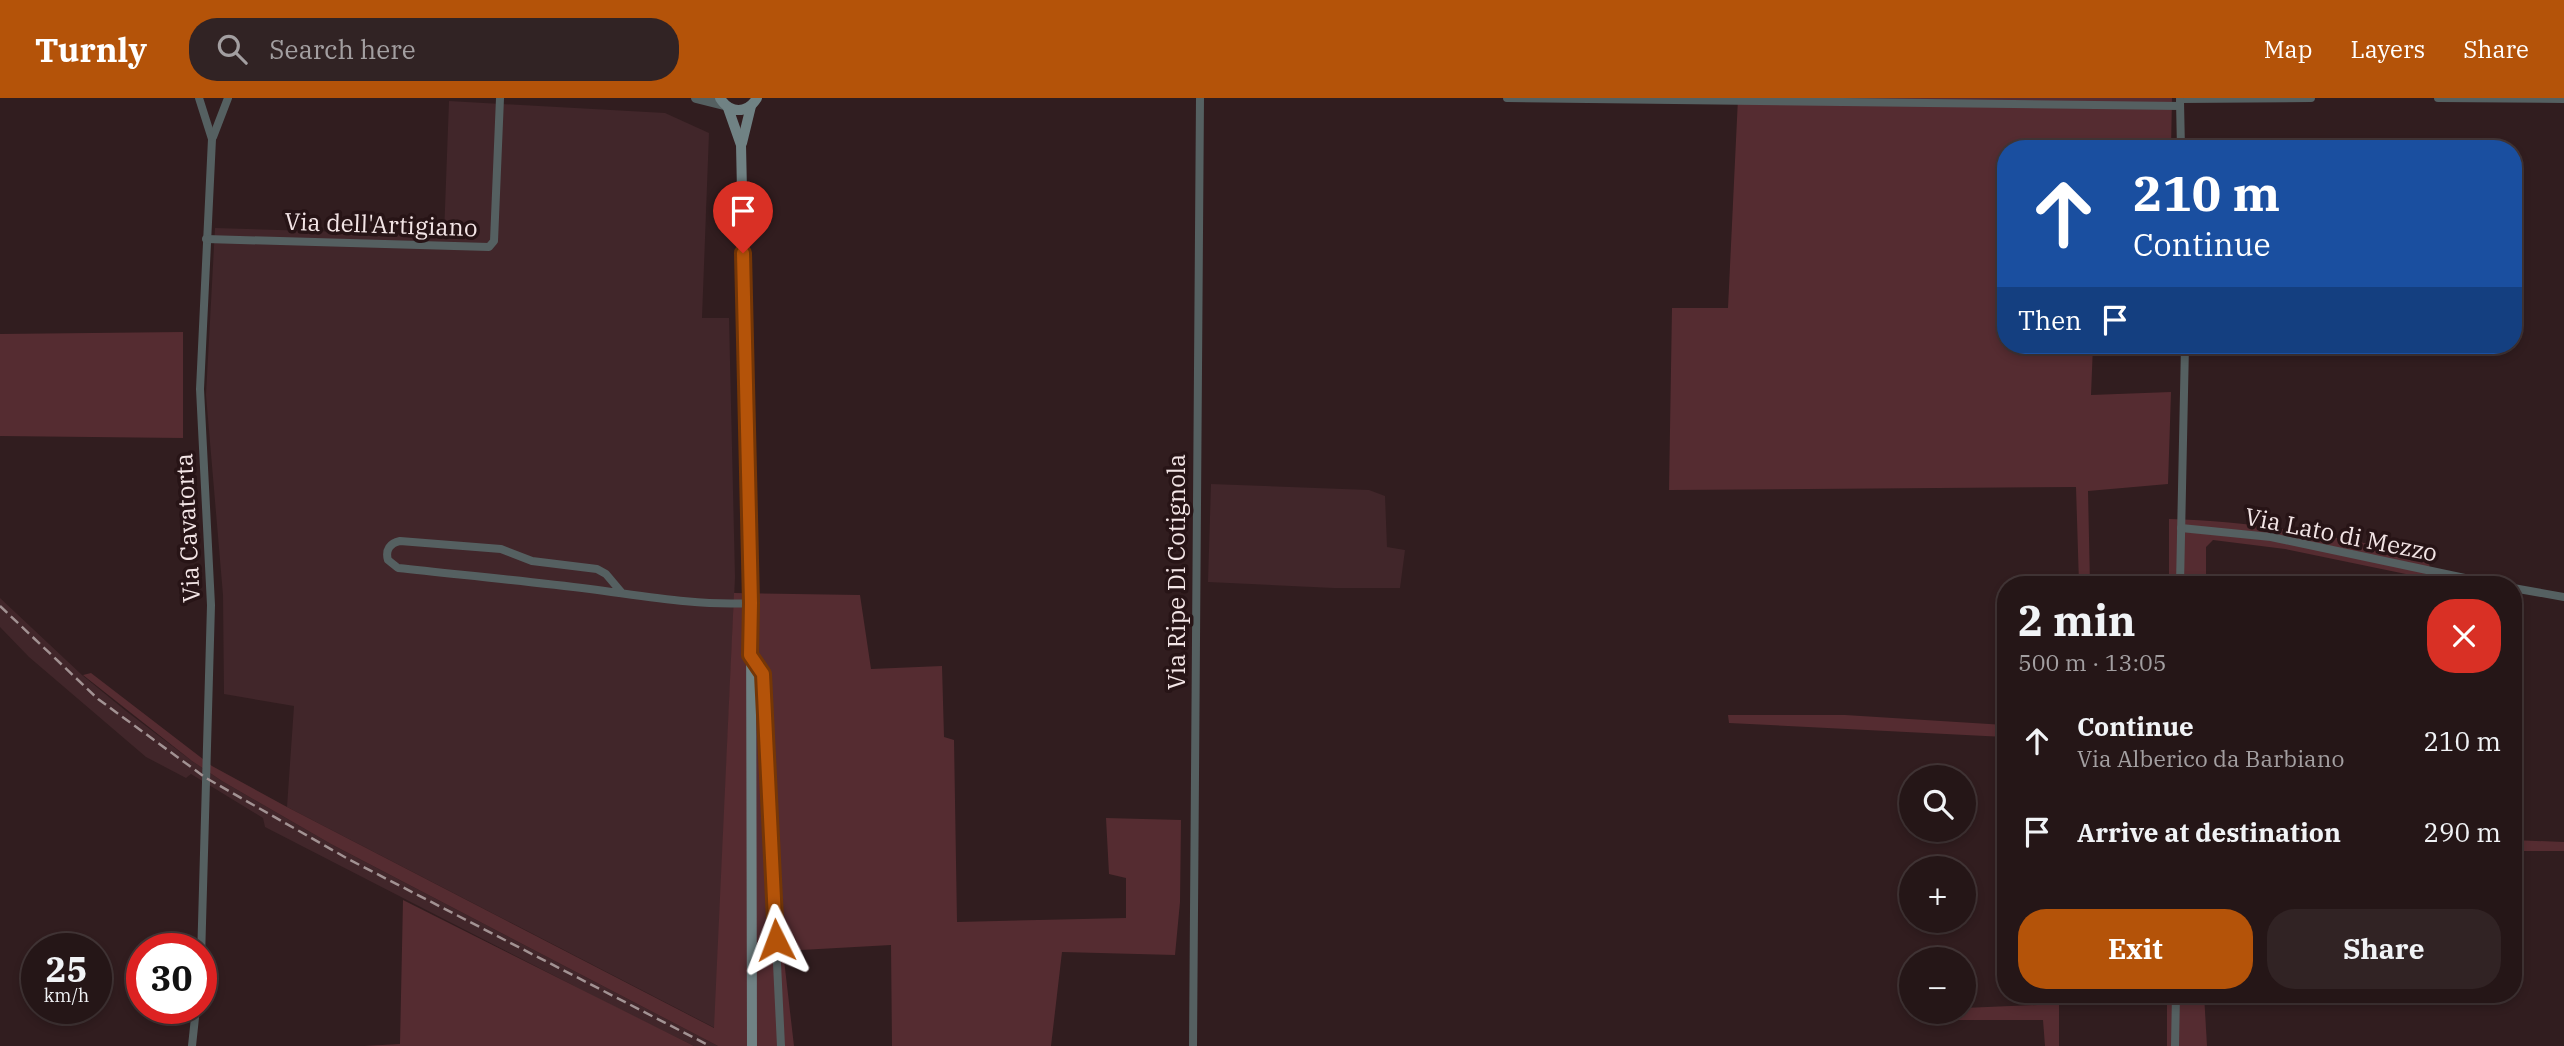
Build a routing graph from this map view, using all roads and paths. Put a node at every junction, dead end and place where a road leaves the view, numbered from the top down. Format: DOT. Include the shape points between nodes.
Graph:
graph roads {
  1 [pos="500,98"];
  2 [pos="696,98"];
  3 [pos="766,98"];
  4 [pos="1200,98"];
  5 [pos="1507,98"];
  6 [pos="2311,98"];
  7 [pos="2438,98"];
  8 [pos="226,99"];
  9 [pos="2564,99"];
  10 [pos="201,100"];
  11 [pos="2180,101"];
  12 [pos="754,102"];
  13 [pos="724,103"];
  14 [pos="212,139"];
  15 [pos="2181,140"];
  16 [pos="741,145"];
  17 [pos="205,239"];
  18 [pos="2185,354"];
  19 [pos="2181,528"];
  20 [pos="2180,576"];
  21 [pos="2456,576"];
  22 [pos="2522,590"];
  23 [pos="622,593"];
  24 [pos="2564,597"];
  25 [pos="751,603"];
  26 [pos="750,655"];
  27 [pos="202,933"];
  28 [pos="2176,1003"];
  29 [pos="194,1024"];
  30 [pos="192,1046"];
  31 [pos="752,1046"];
  32 [pos="781,1046"];
  33 [pos="1194,1046"];
  34 [pos="2175,1046"];
  1 -- 17 [label="street, Via dell'Artigiano" via="494,241 489,247"];
  2 -- 13 [label="street"];
  3 -- 12 [label="street"];
  4 -- 33 [label="street, Via Ripe Di Cotignola"];
  5 -- 11 [label="street"];
  6 -- 11 [label="street"];
  7 -- 9 [label="street"];
  8 -- 14 [label="street"];
  10 -- 14 [label="street, Via Cavatorta"];
  11 -- 15 [label="street"];
  12 -- 13 [label="main road" via="740,110"];
  12 -- 16 [label="main road"];
  13 -- 16 [label="main road"];
  14 -- 17 [label="street, Via Cavatorta"];
  16 -- 25 [label="main road"];
  17 -- 27 [label="street, Via Cavatorta" via="200,388 211,605"];
  18 -- 19 [label="street"];
  19 -- 20 [label="street"];
  19 -- 21 [label="street, Via Lato di Mezzo" via="2271,537"];
  22 -- 24 [label="street"];
  23 -- 23 [label="street" via="597,569 532,561 501,549 400,541 387,551 390,564 398,568"];
  23 -- 25 [label="street" via="716,605"];
  25 -- 26 [label="main road"];
  26 -- 31 [label="main road"];
  26 -- 32 [label="street" via="763,674"];
  28 -- 34 [label="street"];
  29 -- 30 [label="street"];
}
